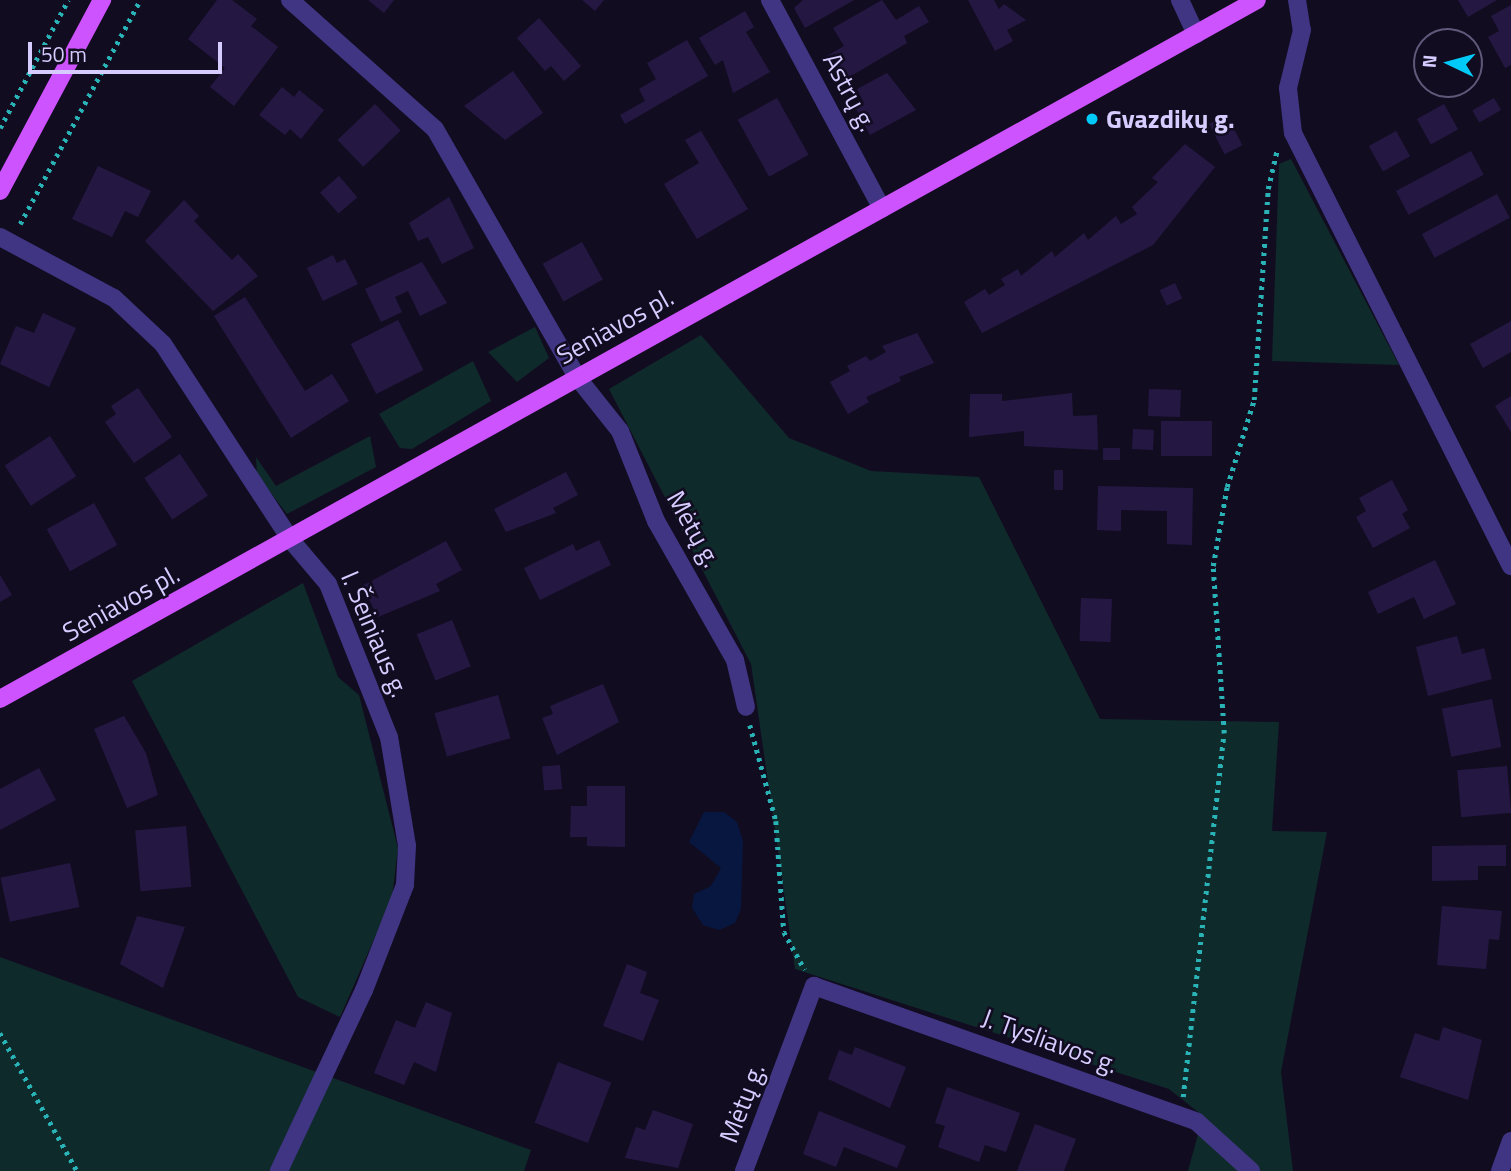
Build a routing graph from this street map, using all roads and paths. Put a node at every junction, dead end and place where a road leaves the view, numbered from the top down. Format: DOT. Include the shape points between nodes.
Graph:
graph roads {
  1 [pos="68,0"];
  2 [pos="102,0"];
  3 [pos="140,0"];
  4 [pos="290,0"];
  5 [pos="770,0"];
  6 [pos="1180,0"];
  7 [pos="1257,0"];
  8 [pos="1297,0"];
  9 [pos="1196,33"];
  10 [pos="0,128"];
  11 [pos="1293,132"];
  12 [pos="0,191"];
  13 [pos="881,209"];
  14 [pos="5,240"];
  15 [pos="577,377"];
  16 [pos="290,539"];
  17 [pos="1511,566"];
  18 [pos="0,699"];
  19 [pos="746,707"];
  20 [pos="814,986"];
  21 [pos="0,1033"];
  22 [pos="1180,1115"];
  23 [pos="1511,1140"];
  24 [pos="281,1166"];
  25 [pos="77,1171"];
  26 [pos="744,1171"];
  27 [pos="1251,1171"];
  28 [pos="1500,1171"];
  1 -- 10 [label="path"];
  2 -- 12 [label="main road"];
  3 -- 14 [label="path"];
  4 -- 15 [label="street, Mėtų g." via="435,130"];
  5 -- 13 [label="street, Astrų g."];
  6 -- 9 [label="street"];
  7 -- 9 [label="main road, Seniavos pl."];
  8 -- 11 [label="street" via="1302,30 1287,109"];
  9 -- 13 [label="main road, Seniavos pl."];
  11 -- 17 [label="street"];
  11 -- 22 [label="path" via="1272,160 1254,400 1227,487 1213,566 1224,733"];
  13 -- 15 [label="main road, Seniavos pl."];
  14 -- 16 [label="street, I. Šeiniaus g." via="114,298 163,344"];
  15 -- 16 [label="main road, Seniavos pl."];
  15 -- 19 [label="street, Mėtų g." via="620,431 656,521 735,660"];
  16 -- 18 [label="main road, Seniavos pl."];
  16 -- 24 [label="street, I. Šeiniaus g." via="328,584 372,689 389,737 407,846 397,912"];
  19 -- 20 [label="path" via="776,821 784,932"];
  20 -- 22 [label="street, J. Tysliavos g."];
  20 -- 26 [label="street, Mėtų g."];
  21 -- 25 [label="path"];
  22 -- 27 [label="street, J. Tysliavos g." via="1213,1132"];
  23 -- 28 [label="street"];
}
